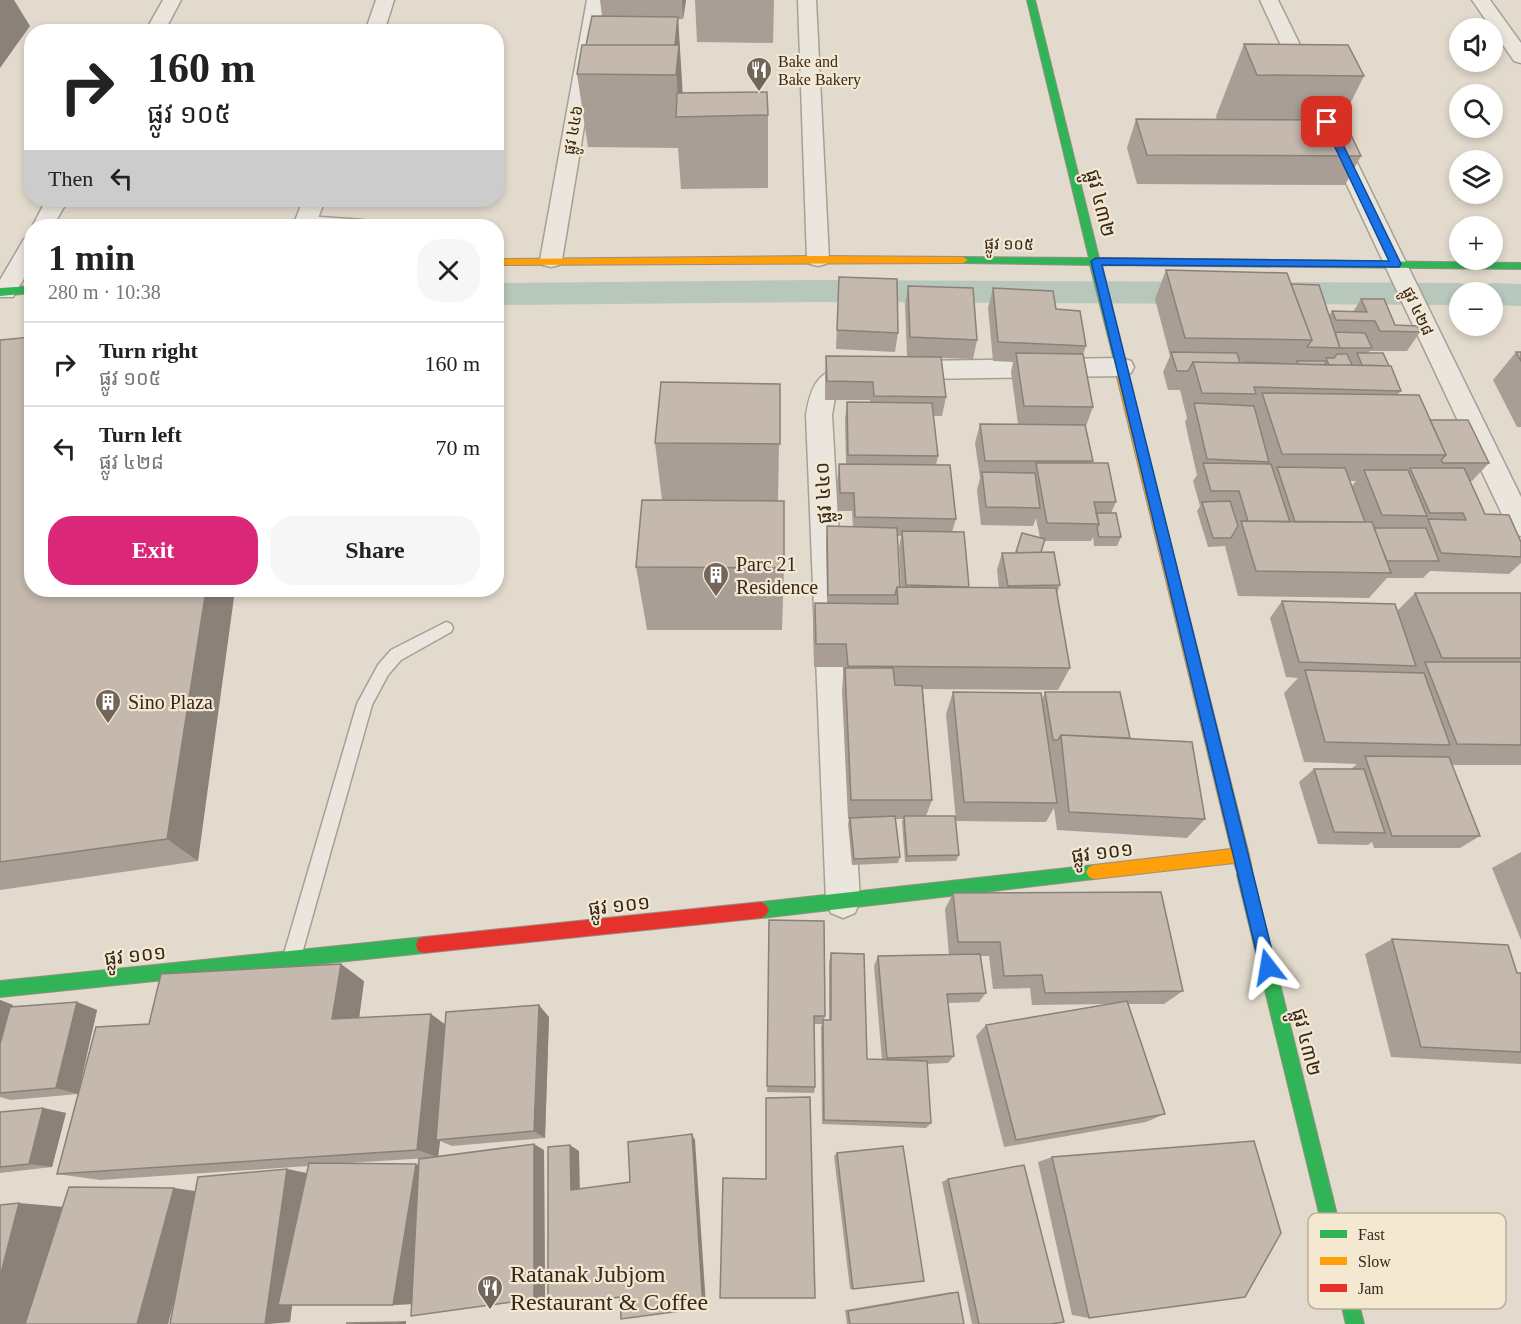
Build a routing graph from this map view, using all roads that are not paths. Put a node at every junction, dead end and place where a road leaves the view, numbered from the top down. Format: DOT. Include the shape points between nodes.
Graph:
graph roads {
  1 [pos="172,0"];
  2 [pos="385,0"];
  3 [pos="596,0"];
  4 [pos="807,0"];
  5 [pos="1031,0"];
  6 [pos="1269,0"];
  7 [pos="1481,0"];
  8 [pos="158,24"];
  9 [pos="377,24"];
  10 [pos="1521,57"];
  11 [pos="1314,95"];
  12 [pos="1324,116"];
  13 [pos="24,257"];
  14 [pos="818,259"];
  15 [pos="551,260"];
  16 [pos="1096,261"];
  17 [pos="504,262"];
  18 [pos="1521,266"];
  19 [pos="1400,273"];
  20 [pos="24,290"];
  21 [pos="2,292"];
  22 [pos="1122,367"];
  23 [pos="1521,525"];
  24 [pos="446,628"];
  25 [pos="1241,855"];
  26 [pos="843,902"];
  27 [pos="291,958"];
  28 [pos="0,989"];
  29 [pos="1328,1213"];
  30 [pos="1351,1309"];
  31 [pos="1355,1324"];
  1 -- 8 [label="street"];
  2 -- 9 [label="street"];
  3 -- 15 [label="street, ផ្លូវ ៤៤៦"];
  4 -- 14 [label="street"];
  5 -- 16 [label="street, ផ្លូវ ៤៣២"];
  6 -- 11 [label="street"];
  7 -- 10 [label="street"];
  12 -- 19 [label="street, ផ្លូវ ៤២៨"];
  13 -- 21 [label="street"];
  14 -- 15 [label="street, ផ្លូវ ១០៥"];
  14 -- 16 [label="street, ផ្លូវ ១០៥"];
  15 -- 17 [label="street, ផ្លូវ ១០៥"];
  16 -- 19 [label="street, ផ្លូវ ១០៥"];
  16 -- 22 [label="street, ផ្លូវ ៤៣២"];
  18 -- 19 [label="street, ផ្លូវ ១០៥"];
  19 -- 23 [label="street, ផ្លូវ ៤២៨"];
  20 -- 21 [label="street"];
  22 -- 25 [label="street, ផ្លូវ ៤៣២"];
  22 -- 26 [label="street, ផ្លូវ ៤៤០" via="854,371 835,376 822,391 819,415"];
  24 -- 27 [label="lane" via="396,655 365,704"];
  25 -- 26 [label="street, ផ្លូវ ១០១"];
  25 -- 29 [label="street, ផ្លូវ ៤៣២"];
  26 -- 27 [label="street, ផ្លូវ ១០១"];
  27 -- 28 [label="street, ផ្លូវ ១០១"];
  30 -- 31 [label="street, ផ្លូវ ៤៣២"];
}
